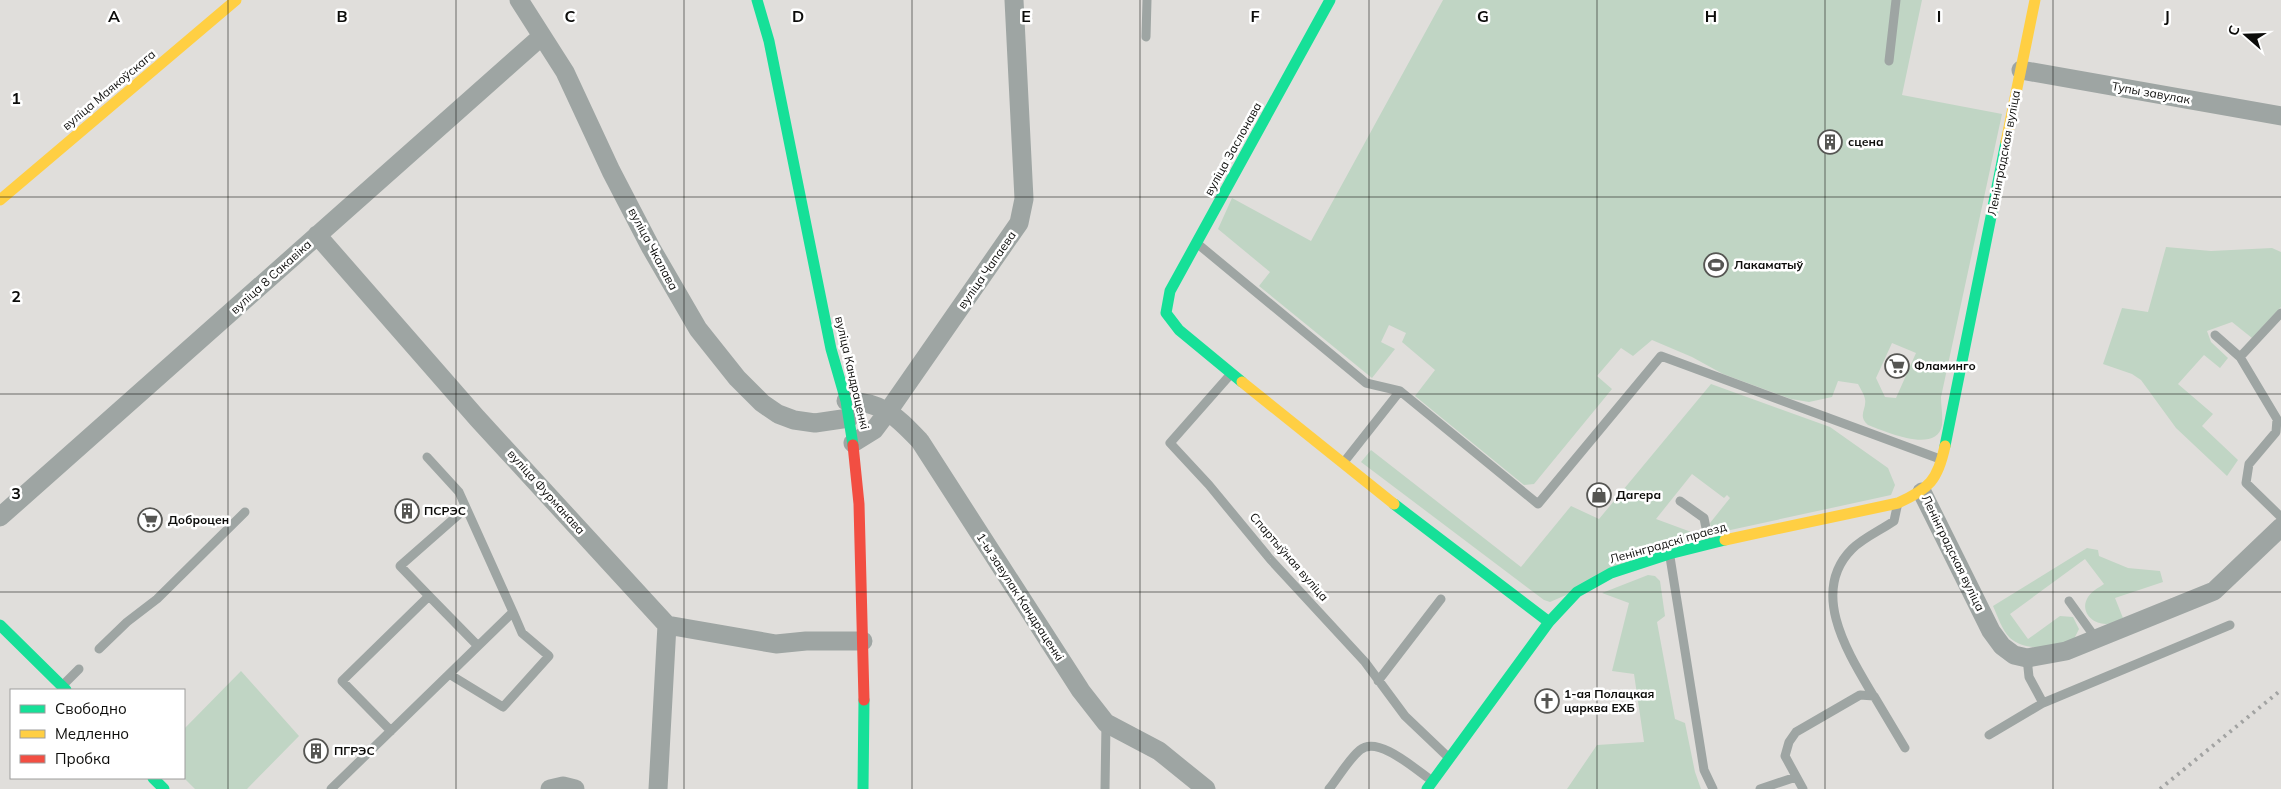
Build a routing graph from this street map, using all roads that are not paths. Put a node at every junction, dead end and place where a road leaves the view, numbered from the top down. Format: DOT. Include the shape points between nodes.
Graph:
graph roads {
  1 [pos="236,0"];
  2 [pos="519,0"];
  3 [pos="757,0"];
  4 [pos="1014,0"];
  5 [pos="1147,0"];
  6 [pos="1330,0"];
  7 [pos="1896,0"];
  8 [pos="2035,0"];
  9 [pos="542,36"];
  10 [pos="1146,37"];
  11 [pos="1889,61"];
  12 [pos="2021,70"];
  13 [pos="2281,116"];
  14 [pos="0,200"];
  15 [pos="317,234"];
  16 [pos="1197,243"];
  17 [pos="2281,313"];
  18 [pos="2215,334"];
  19 [pos="2240,357"];
  20 [pos="1232,373"];
  21 [pos="1400,391"];
  22 [pos="847,409"];
  23 [pos="888,410"];
  24 [pos="853,442"];
  25 [pos="427,457"];
  26 [pos="1942,460"];
  27 [pos="1342,464"];
  28 [pos="1922,492"];
  29 [pos="1680,501"];
  30 [pos="1898,503"];
  31 [pos="466,508"];
  32 [pos="245,512"];
  33 [pos="0,517"];
  34 [pos="2281,517"];
  35 [pos="2281,527"];
  36 [pos="1709,544"];
  37 [pos="1669,554"];
  38 [pos="429,596"];
  39 [pos="1442,599"];
  40 [pos="2069,601"];
  41 [pos="513,612"];
  42 [pos="1549,622"];
  43 [pos="0,625"];
  44 [pos="668,625"];
  45 [pos="2230,625"];
  46 [pos="2097,640"];
  47 [pos="863,641"];
  48 [pos="478,646"];
  49 [pos="99,649"];
  50 [pos="2027,658"];
  51 [pos="79,669"];
  52 [pos="449,674"];
  53 [pos="1378,681"];
  54 [pos="64,688"];
  55 [pos="1874,697"];
  56 [pos="2043,703"];
  57 [pos="1106,723"];
  58 [pos="391,731"];
  59 [pos="1989,735"];
  60 [pos="1905,748"];
  61 [pos="1450,758"];
  62 [pos="1796,777"];
  63 [pos="150,780"];
  64 [pos="1430,785"];
  65 [pos="164,789"];
  66 [pos="332,789"];
  67 [pos="550,789"];
  68 [pos="575,789"];
  69 [pos="658,789"];
  70 [pos="863,789"];
  71 [pos="1105,789"];
  72 [pos="1206,789"];
  73 [pos="1329,789"];
  74 [pos="1713,789"];
  75 [pos="1760,789"];
  76 [pos="1803,789"];
  1 -- 14 [label="street, вуліца Маякоўскага"];
  2 -- 9 [label="street, вуліца Чкалава"];
  3 -- 22 [label="street, вуліца Кандраценкі" via="769,41 831,349"];
  4 -- 23 [label="street, вуліца Чапаева" via="1024,199 1019,223"];
  5 -- 10 [label="lane"];
  6 -- 16 [label="street, вуліца Заслонава"];
  7 -- 11 [label="lane"];
  8 -- 12 [label="street, Ленінградская вуліца"];
  9 -- 15 [label="street, вуліца 8 Сакавіка"];
  9 -- 22 [label="street, вуліца Чкалава" via="566,72 647,240 698,329 737,378 762,403 794,420 814,423"];
  12 -- 13 [label="street, Тупы завулак"];
  12 -- 26 [label="street, Ленінградская вуліца"];
  15 -- 33 [label="street, вуліца 8 Сакавіка"];
  15 -- 44 [label="street, вуліца Фурманава" via="477,418"];
  16 -- 20 [label="street, вуліца Заслонава" via="1170,291 1166,313 1179,330"];
  16 -- 21 [label="lane" via="1366,383"];
  17 -- 19 [label="lane"];
  18 -- 19 [label="lane"];
  19 -- 34 [label="lane" via="2277,419 2276,432 2249,464 2246,483"];
  20 -- 27 [label="street"];
  20 -- 53 [label="lane, Спартыўная вуліца" via="1170,443 1365,662"];
  21 -- 26 [label="lane" via="1538,504 1661,356"];
  21 -- 27 [label="lane"];
  22 -- 23 [label="street, 1-ы завулак Кандраценкі" via="866,402"];
  22 -- 24 [label="street, вуліца Кандраценкі"];
  23 -- 24 [label="street, вуліца Чапаева" via="874,430"];
  23 -- 57 [label="street, 1-ы завулак Кандраценкі" via="920,441 1081,691"];
  24 -- 47 [label="street, вуліца Кандраценкі" via="859,504"];
  25 -- 31 [label="lane" via="459,492"];
  26 -- 28 [label="street, Ленінградская вуліца" via="1935,478"];
  27 -- 42 [label="street"];
  28 -- 30 [label="street, Ленінградскі праезд"];
  28 -- 50 [label="street, Ленінградская вуліца" via="1991,631 2002,646 2014,655"];
  29 -- 36 [label="lane" via="1704,518"];
  30 -- 36 [label="street, Ленінградскі праезд"];
  30 -- 55 [label="lane" via="1894,521 1852,550 1834,576 1833,599 1839,633"];
  31 -- 38 [label="lane" via="400,566"];
  31 -- 41 [label="lane"];
  32 -- 49 [label="lane" via="157,599"];
  35 -- 46 [label="street" via="2214,592"];
  36 -- 37 [label="street, Ленінградскі праезд"];
  37 -- 42 [label="street, Ленінградскі праезд" via="1602,578 1578,592"];
  37 -- 74 [label="lane" via="1704,770"];
  38 -- 48 [label="lane"];
  38 -- 58 [label="lane" via="342,681"];
  39 -- 53 [label="lane"];
  40 -- 46 [label="lane"];
  41 -- 48 [label="lane"];
  41 -- 52 [label="lane" via="522,633 548,656 503,707"];
  42 -- 61 [label="street, Ленінградскі праезд"];
  43 -- 54 [label="street"];
  44 -- 47 [label="street" via="776,644 806,640"];
  44 -- 69 [label="street"];
  45 -- 56 [label="lane"];
  46 -- 50 [label="street" via="2066,652"];
  47 -- 70 [label="street, вуліца Кандраценкі"];
  48 -- 52 [label="lane"];
  50 -- 56 [label="lane" via="2029,677"];
  51 -- 54 [label="lane"];
  52 -- 58 [label="lane"];
  53 -- 61 [label="lane, Спартыўная вуліца" via="1406,716"];
  55 -- 60 [label="lane"];
  55 -- 62 [label="lane" via="1860,695 1796,732 1785,756"];
  56 -- 59 [label="lane"];
  57 -- 71 [label="lane"];
  57 -- 72 [label="street, 1-ы завулак Кандраценкі" via="1159,751"];
  58 -- 66 [label="lane"];
  61 -- 64 [label="street, Ленінградскі праезд"];
  62 -- 75 [label="lane"];
  62 -- 76 [label="lane"];
  63 -- 65 [label="street"];
  64 -- 73 [label="lane" via="1386,748 1375,746 1361,749"];
  67 -- 68 [label="street" via="564,786"];
}
